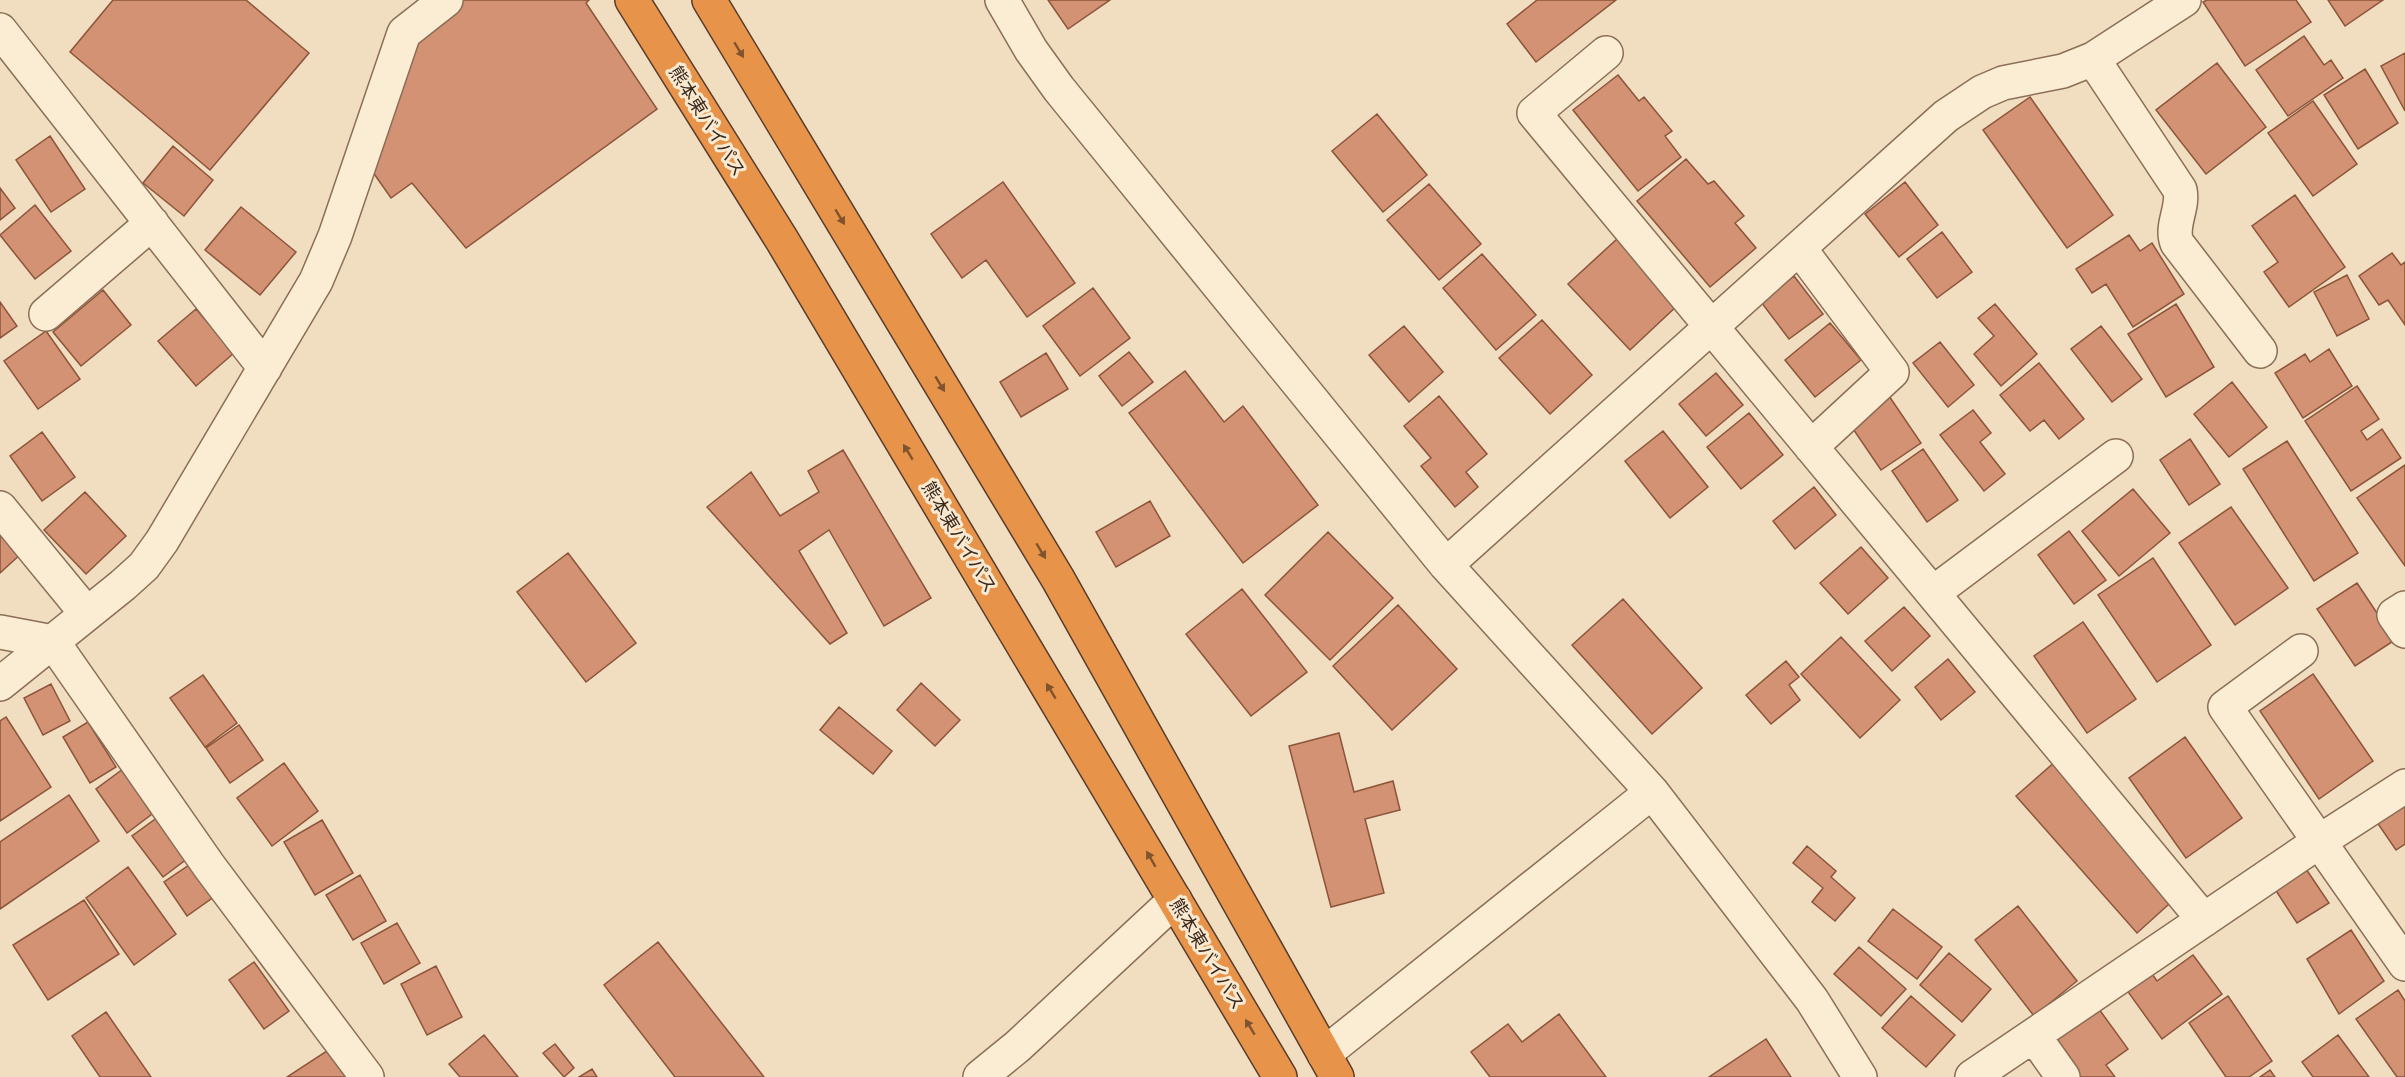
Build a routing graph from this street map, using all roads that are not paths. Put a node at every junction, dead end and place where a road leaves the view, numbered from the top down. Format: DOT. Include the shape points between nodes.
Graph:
graph roads {
  1 [pos="446,0"];
  2 [pos="632,0"];
  3 [pos="709,0"];
  4 [pos="1002,0"];
  5 [pos="2184,0"];
  6 [pos="0,30"];
  7 [pos="1606,53"];
  8 [pos="2093,59"];
  9 [pos="152,223"];
  10 [pos="1800,249"];
  11 [pos="46,314"];
  12 [pos="1712,327"];
  13 [pos="2260,351"];
  14 [pos="266,368"];
  15 [pos="1812,447"];
  16 [pos="2116,456"];
  17 [pos="0,508"];
  18 [pos="1446,565"];
  19 [pos="1933,592"];
  20 [pos="2405,608"];
  21 [pos="87,614"];
  22 [pos="0,632"];
  23 [pos="2405,632"];
  24 [pos="53,642"];
  25 [pos="2301,651"];
  26 [pos="0,684"];
  27 [pos="2405,786"];
  28 [pos="1652,792"];
  29 [pos="2320,841"];
  30 [pos="1175,900"];
  31 [pos="2204,920"];
  32 [pos="2405,964"];
  33 [pos="2034,1036"];
  34 [pos="1330,1066"];
  35 [pos="367,1077"];
  36 [pos="980,1077"];
  37 [pos="1280,1077"];
  38 [pos="1860,1077"];
  39 [pos="1972,1077"];
  40 [pos="2063,1077"];
  1 -- 14 [label="street" via="404,33 335,236 316,280"];
  30 -- 2 [label="highway, 熊本東バイパス, one-way" via="782,240"];
  3 -- 34 [label="highway, one-way" via="1058,579"];
  4 -- 18 [label="street" via="1059,89"];
  5 -- 8 [label="street"];
  6 -- 9 [label="street"];
  7 -- 12 [label="street" via="1534,113"];
  8 -- 10 [label="street" via="1982,92 1946,116"];
  8 -- 13 [label="street" via="2180,190 2177,243"];
  9 -- 11 [label="street"];
  9 -- 14 [label="street"];
  10 -- 12 [label="street"];
  10 -- 15 [label="street" via="1892,372"];
  12 -- 15 [label="street"];
  12 -- 18 [label="street"];
  14 -- 21 [label="street" via="144,566"];
  15 -- 19 [label="street"];
  16 -- 19 [label="street"];
  17 -- 21 [label="street"];
  18 -- 28 [label="street"];
  19 -- 31 [label="street"];
  20 -- 23 [label="street" via="2394,615"];
  21 -- 24 [label="street"];
  22 -- 24 [label="street"];
  24 -- 26 [label="street"];
  24 -- 35 [label="street" via="209,866"];
  25 -- 29 [label="street" via="2225,707"];
  27 -- 29 [label="street"];
  28 -- 34 [label="street"];
  28 -- 38 [label="street" via="1812,1000"];
  29 -- 31 [label="street"];
  29 -- 32 [label="street"];
  30 -- 36 [label="street"];
  37 -- 30 [label="highway, 熊本東バイパス, one-way"];
  31 -- 33 [label="street"];
  33 -- 39 [label="street"];
  33 -- 40 [label="street"];
}
